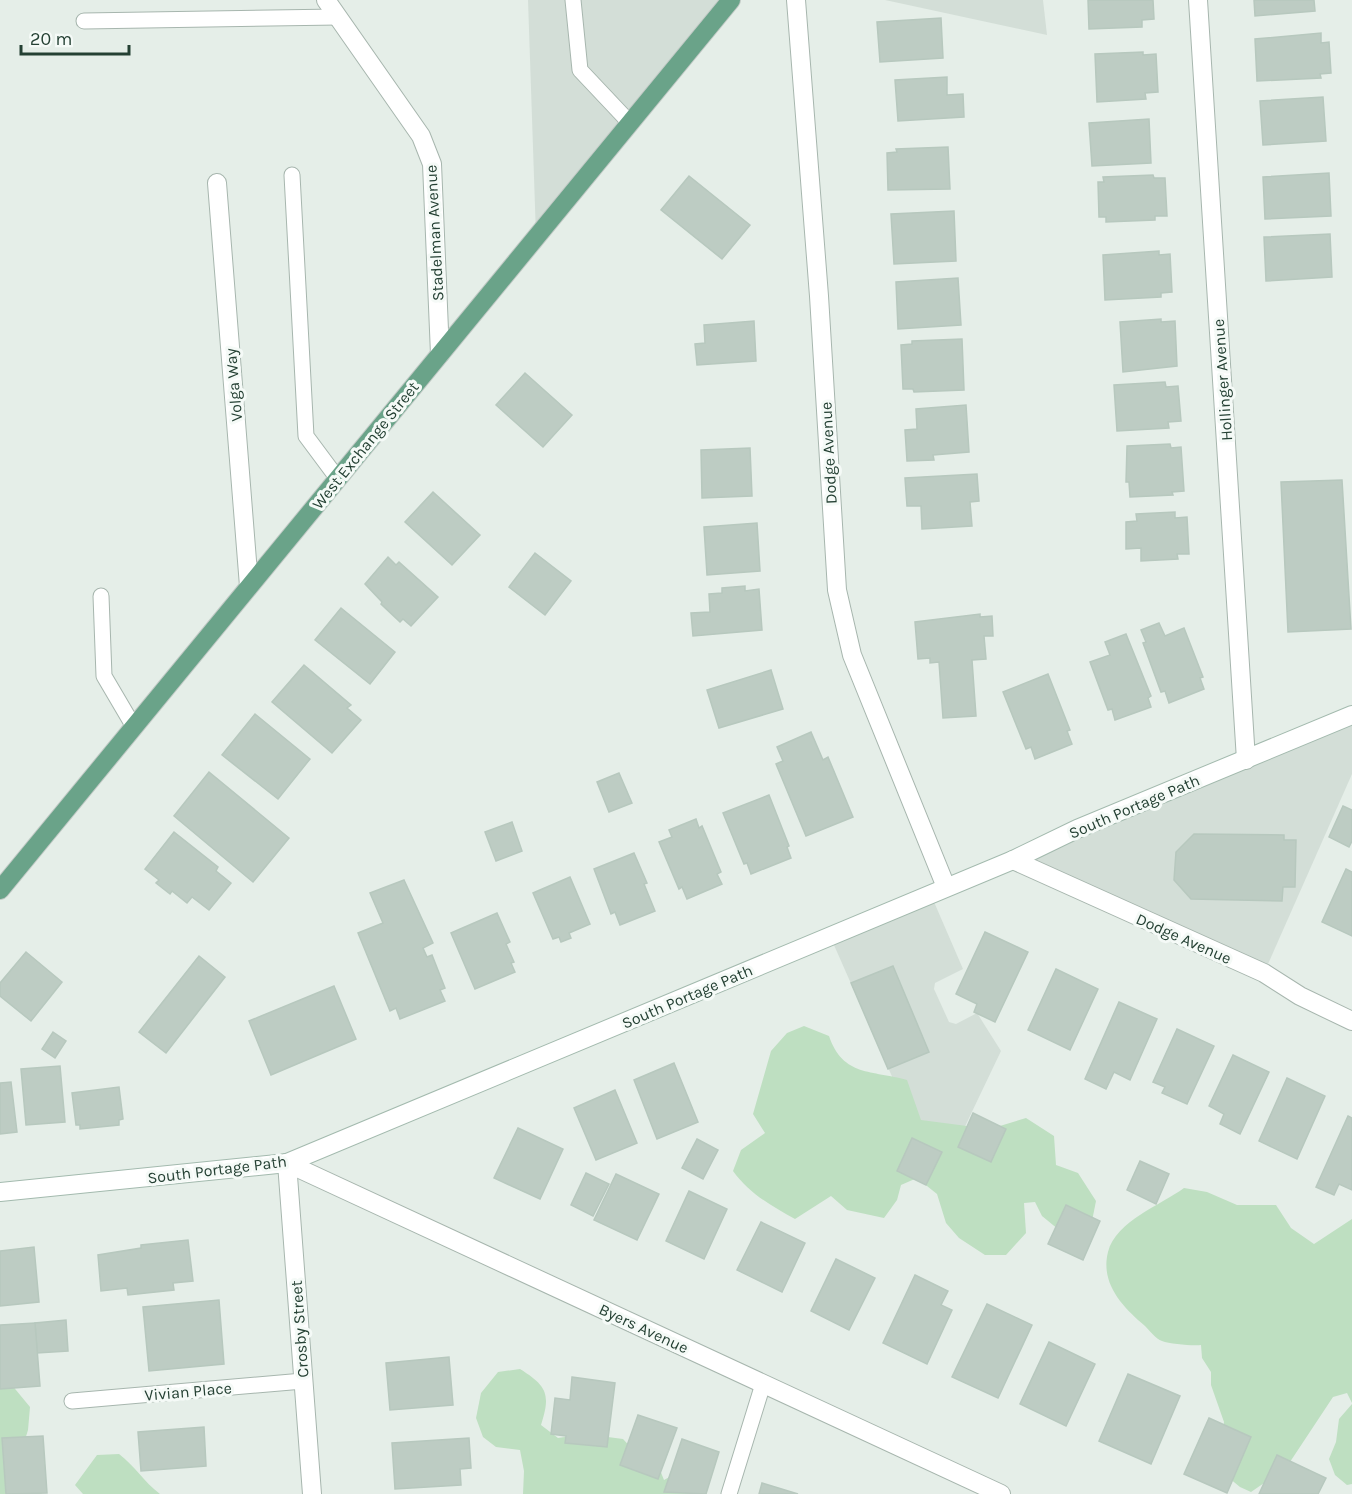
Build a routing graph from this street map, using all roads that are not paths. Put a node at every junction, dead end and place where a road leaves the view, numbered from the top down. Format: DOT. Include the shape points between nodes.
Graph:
graph roads {
  1 [pos="326,0"];
  2 [pos="573,0"];
  3 [pos="731,0"];
  4 [pos="796,0"];
  5 [pos="1198,0"];
  6 [pos="338,17"];
  7 [pos="84,21"];
  8 [pos="630,123"];
  9 [pos="292,175"];
  10 [pos="217,183"];
  11 [pos="440,354"];
  12 [pos="338,479"];
  13 [pos="249,586"];
  14 [pos="101,596"];
  15 [pos="1352,715"];
  16 [pos="134,727"];
  17 [pos="1246,760"];
  18 [pos="1013,860"];
  19 [pos="946,888"];
  20 [pos="0,890"];
  21 [pos="1352,1021"];
  22 [pos="287,1163"];
  23 [pos="0,1192"];
  24 [pos="303,1381"];
  25 [pos="763,1384"];
  26 [pos="72,1401"];
  27 [pos="312,1494"];
  28 [pos="729,1494"];
  29 [pos="1001,1494"];
  1 -- 6 [label="street, Stadelman Avenue"];
  2 -- 8 [label="lane" via="580,70"];
  3 -- 8 [label="main road, West Exchange Street"];
  4 -- 19 [label="street, Dodge Avenue" via="837,590 852,656"];
  5 -- 17 [label="street, Hollinger Avenue"];
  6 -- 7 [label="lane"];
  6 -- 11 [label="street, Stadelman Avenue" via="421,136 432,164"];
  8 -- 11 [label="main road, West Exchange Street"];
  9 -- 12 [label="lane" via="306,436"];
  10 -- 13 [label="street, Volga Way"];
  11 -- 12 [label="main road, West Exchange Street"];
  12 -- 13 [label="main road, West Exchange Street"];
  13 -- 16 [label="main road, West Exchange Street"];
  14 -- 16 [label="lane" via="104,676"];
  15 -- 17 [label="street, South Portage Path"];
  16 -- 20 [label="main road, West Exchange Street"];
  17 -- 18 [label="street, South Portage Path"];
  18 -- 19 [label="street, South Portage Path"];
  18 -- 21 [label="street, Dodge Avenue" via="1264,974"];
  19 -- 22 [label="street, South Portage Path"];
  22 -- 23 [label="street, South Portage Path"];
  22 -- 24 [label="street, Crosby Street"];
  22 -- 25 [label="street, Byers Avenue"];
  24 -- 26 [label="lane, Vivian Place"];
  24 -- 27 [label="street, Crosby Street"];
  25 -- 28 [label="lane"];
  25 -- 29 [label="street, Byers Avenue"];
}
